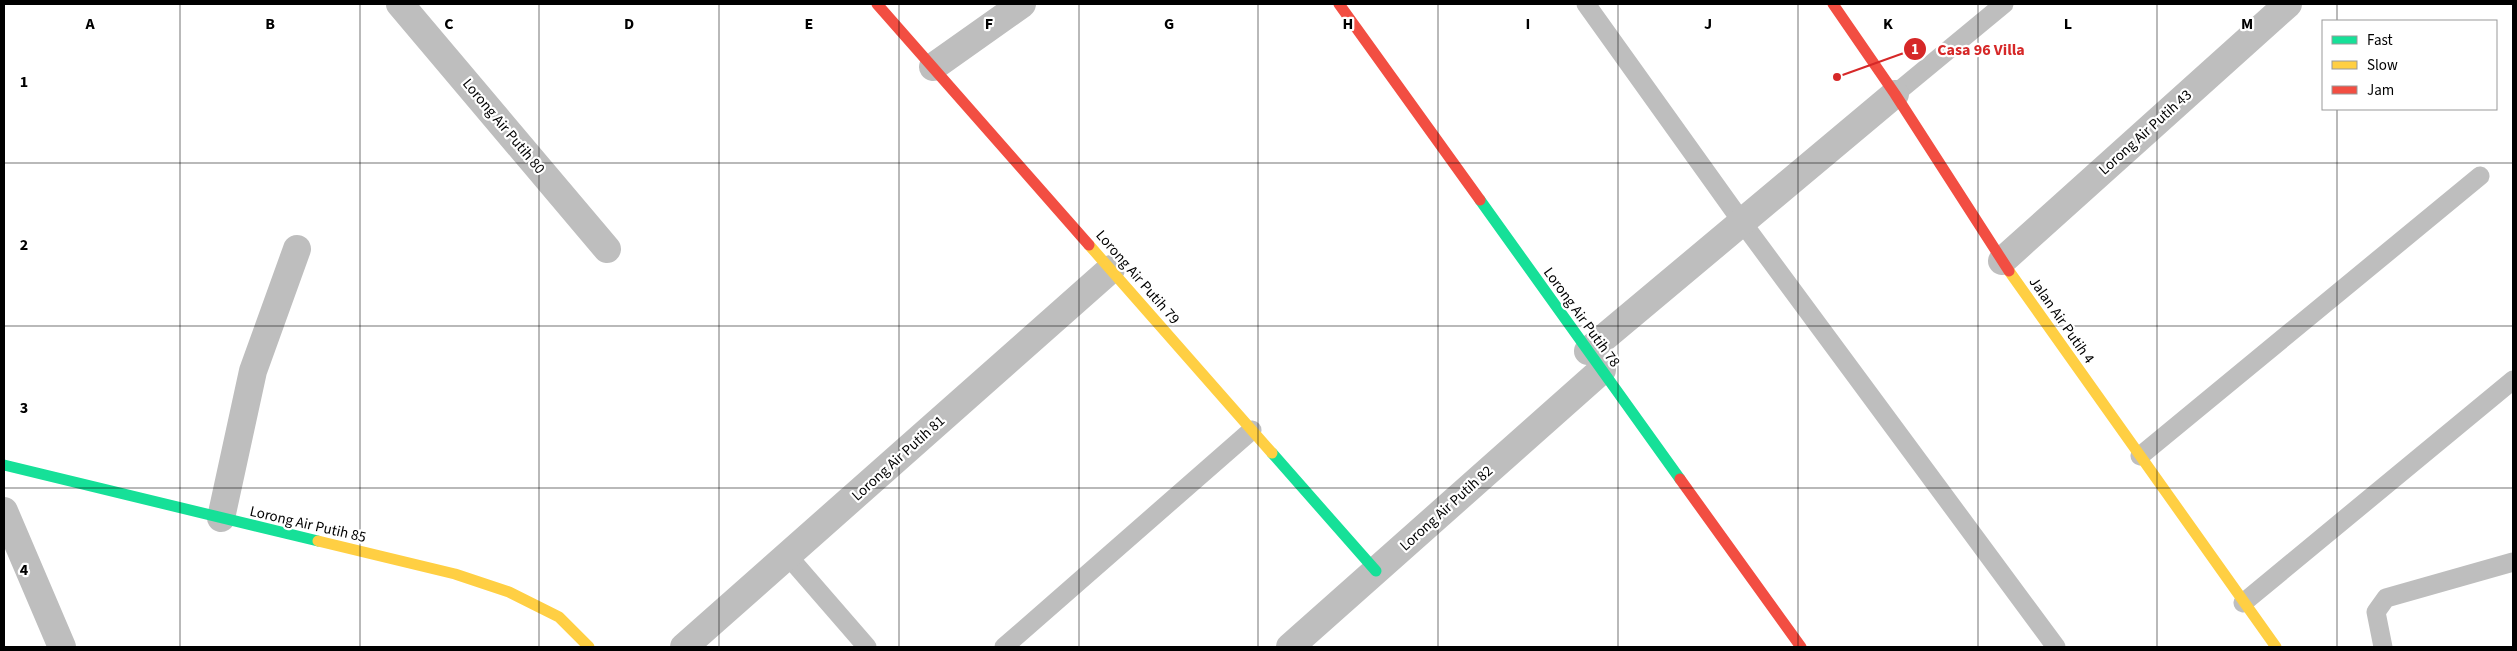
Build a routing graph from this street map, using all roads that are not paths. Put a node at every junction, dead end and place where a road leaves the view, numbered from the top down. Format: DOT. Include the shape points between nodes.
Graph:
graph roads {
  1 [pos="400,4"];
  2 [pos="877,4"];
  3 [pos="1022,4"];
  4 [pos="1339,4"];
  5 [pos="1586,4"];
  6 [pos="1833,4"];
  7 [pos="2004,4"];
  8 [pos="2288,4"];
  9 [pos="933,67"];
  10 [pos="1895,94"];
  11 [pos="2480,176"];
  12 [pos="1742,222"];
  13 [pos="297,249"];
  14 [pos="607,249"];
  15 [pos="2002,261"];
  16 [pos="1111,269"];
  17 [pos="1595,360"];
  18 [pos="2513,380"];
  19 [pos="1252,430"];
  20 [pos="2140,456"];
  21 [pos="4,465"];
  22 [pos="4,511"];
  23 [pos="221,518"];
  24 [pos="788,556"];
  25 [pos="2513,562"];
  26 [pos="1376,571"];
  27 [pos="2243,602"];
  28 [pos="62,647"];
  29 [pos="589,647"];
  30 [pos="684,647"];
  31 [pos="867,647"];
  32 [pos="1004,647"];
  33 [pos="1290,647"];
  34 [pos="1801,647"];
  35 [pos="2056,647"];
  36 [pos="2276,647"];
  37 [pos="2383,647"];
  1 -- 14 [label="street, Lorong Air Putih 80"];
  2 -- 9 [label="street, Lorong Air Putih 79"];
  3 -- 9 [label="street"];
  4 -- 17 [label="street, Lorong Air Putih 78"];
  5 -- 12 [label="lane"];
  6 -- 10 [label="street, Jalan Air Putih 4"];
  7 -- 10 [label="lane"];
  8 -- 15 [label="street, Lorong Air Putih 43"];
  9 -- 16 [label="street, Lorong Air Putih 79"];
  10 -- 12 [label="street, Lorong Air Putih 82"];
  10 -- 15 [label="street, Jalan Air Putih 4"];
  11 -- 20 [label="lane"];
  12 -- 17 [label="street, Lorong Air Putih 82"];
  12 -- 35 [label="lane"];
  13 -- 23 [label="street" via="253,371"];
  15 -- 20 [label="street, Jalan Air Putih 4"];
  16 -- 19 [label="street, Lorong Air Putih 79"];
  16 -- 24 [label="street, Lorong Air Putih 81"];
  17 -- 26 [label="street, Lorong Air Putih 82"];
  17 -- 34 [label="street, Lorong Air Putih 78"];
  18 -- 27 [label="lane"];
  19 -- 26 [label="street, Lorong Air Putih 79"];
  19 -- 32 [label="lane"];
  20 -- 27 [label="street, Jalan Air Putih 4"];
  21 -- 23 [label="street, Lorong Air Putih 85"];
  22 -- 28 [label="street"];
  23 -- 29 [label="street, Lorong Air Putih 85" via="455,574 509,592 559,617"];
  24 -- 30 [label="street, Lorong Air Putih 81"];
  24 -- 31 [label="lane"];
  25 -- 37 [label="lane" via="2386,598 2376,612"];
  26 -- 33 [label="street, Lorong Air Putih 82"];
  27 -- 36 [label="street, Jalan Air Putih 4"];
}
